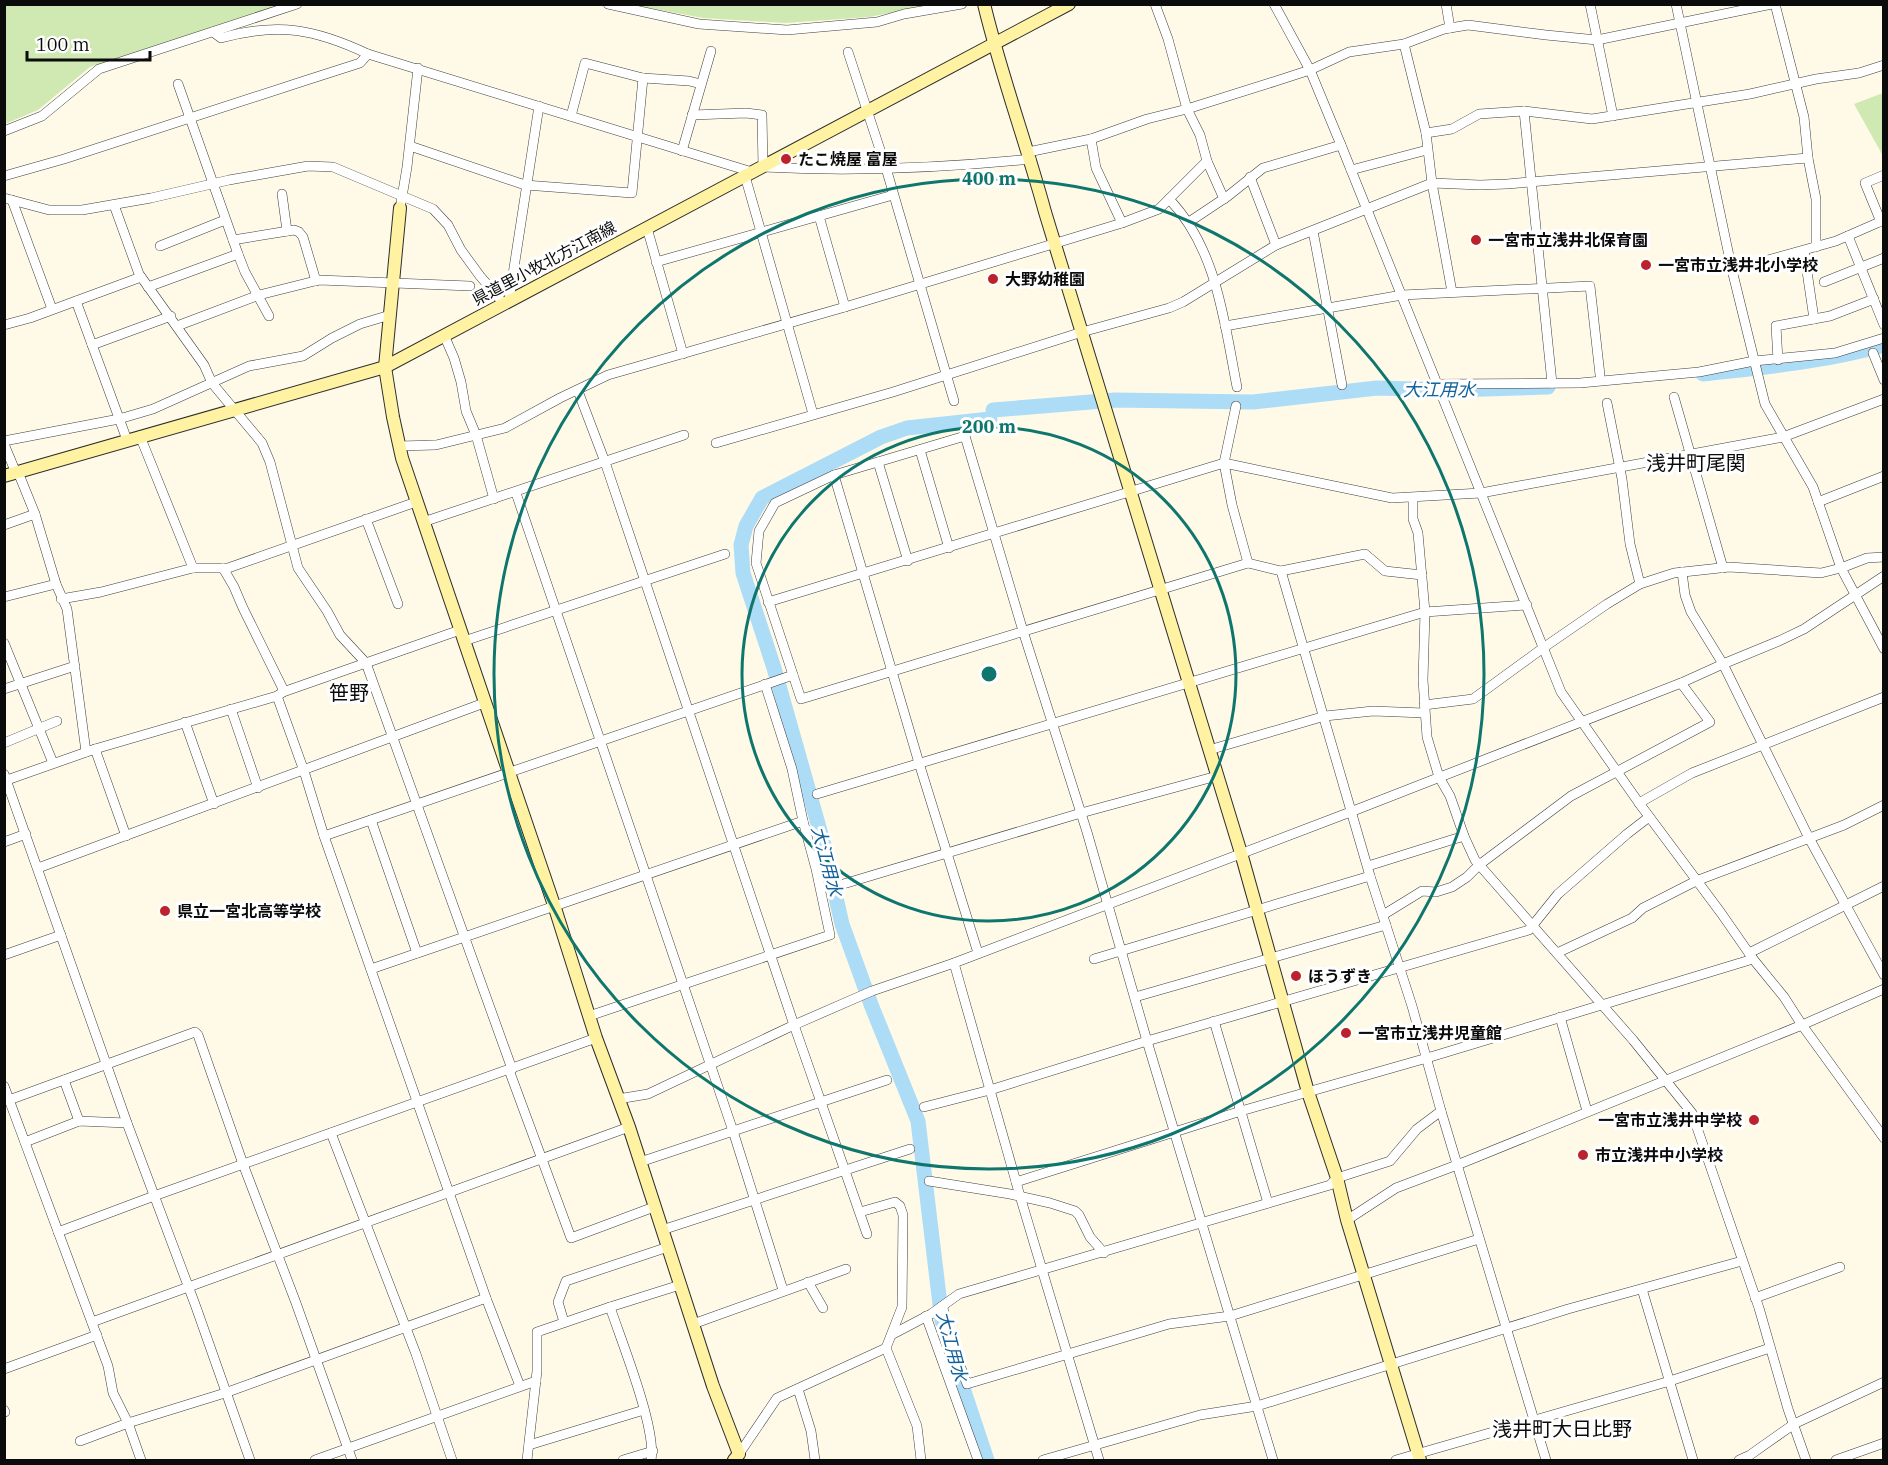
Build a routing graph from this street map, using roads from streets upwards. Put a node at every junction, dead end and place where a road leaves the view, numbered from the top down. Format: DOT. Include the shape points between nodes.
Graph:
graph roads {
  1 [pos="297,4"];
  2 [pos="608,4"];
  3 [pos="962,4"];
  4 [pos="984,4"];
  5 [pos="1069,4"];
  6 [pos="1155,4"];
  7 [pos="1274,4"];
  8 [pos="1446,4"];
  9 [pos="1590,4"];
  10 [pos="1676,4"];
  11 [pos="1773,4"];
  12 [pos="1680,24"];
  13 [pos="1450,28"];
  14 [pos="213,32"];
  15 [pos="1597,40"];
  16 [pos="994,44"];
  17 [pos="1404,44"];
  18 [pos="711,51"];
  19 [pos="848,52"];
  20 [pos="368,54"];
  21 [pos="1884,65"];
  22 [pos="418,68"];
  23 [pos="1310,69"];
  24 [pos="643,78"];
  25 [pos="178,84"];
  26 [pos="701,84"];
  27 [pos="1796,84"];
  28 [pos="1698,102"];
  29 [pos="539,106"];
  30 [pos="1187,110"];
  31 [pos="867,111"];
  32 [pos="1524,111"];
  33 [pos="692,115"];
  34 [pos="571,116"];
  35 [pos="1614,116"];
  36 [pos="190,118"];
  37 [pos="4,131"];
  38 [pos="1426,133"];
  39 [pos="637,137"];
  40 [pos="1091,140"];
  41 [pos="1341,145"];
  42 [pos="410,146"];
  43 [pos="682,150"];
  44 [pos="1427,150"];
  45 [pos="1030,156"];
  46 [pos="1808,158"];
  47 [pos="1207,161"];
  48 [pos="1712,166"];
  49 [pos="886,168"];
  50 [pos="1351,170"];
  51 [pos="753,172"];
  52 [pos="1884,175"];
  53 [pos="4,176"];
  54 [pos="1250,177"];
  55 [pos="1432,183"];
  56 [pos="1532,183"];
  57 [pos="212,184"];
  58 [pos="525,185"];
  59 [pos="282,194"];
  60 [pos="893,195"];
  61 [pos="8,199"];
  62 [pos="1169,199"];
  63 [pos="1224,199"];
  64 [pos="401,202"];
  65 [pos="114,205"];
  66 [pos="1366,209"];
  67 [pos="819,216"];
  68 [pos="225,220"];
  69 [pos="1882,221"];
  70 [pos="1189,222"];
  71 [pos="1122,223"];
  72 [pos="647,228"];
  73 [pos="287,231"];
  74 [pos="1313,231"];
  75 [pos="760,232"];
  76 [pos="1848,236"];
  77 [pos="233,240"];
  78 [pos="1054,243"];
  79 [pos="1276,245"];
  80 [pos="160,246"];
  81 [pos="1816,247"];
  82 [pos="1804,250"];
  83 [pos="238,254"];
  84 [pos="1884,258"];
  85 [pos="656,262"];
  86 [pos="1861,267"];
  87 [pos="1732,270"];
  88 [pos="141,277"];
  89 [pos="316,281"];
  90 [pos="393,282"];
  91 [pos="1824,282"];
  92 [pos="1215,283"];
  93 [pos="919,284"];
  94 [pos="470,286"];
  95 [pos="148,287"];
  96 [pos="1542,289"];
  97 [pos="1452,292"];
  98 [pos="259,295"];
  99 [pos="1402,295"];
  100 [pos="1874,299"];
  101 [pos="76,301"];
  102 [pos="507,302"];
  103 [pos="845,307"];
  104 [pos="52,309"];
  105 [pos="1328,309"];
  106 [pos="390,315"];
  107 [pos="171,316"];
  108 [pos="269,316"];
  109 [pos="1814,319"];
  110 [pos="787,324"];
  111 [pos="4,325"];
  112 [pos="177,326"];
  113 [pos="1225,326"];
  114 [pos="1884,326"];
  115 [pos="1082,332"];
  116 [pos="444,335"];
  117 [pos="1884,338"];
  118 [pos="92,345"];
  119 [pos="1872,353"];
  120 [pos="683,354"];
  121 [pos="1778,360"];
  122 [pos="1755,366"];
  123 [pos="385,367"];
  124 [pos="948,374"];
  125 [pos="1600,375"];
  126 [pos="1884,380"];
  127 [pos="212,383"];
  128 [pos="1552,383"];
  129 [pos="1342,385"];
  130 [pos="1237,387"];
  131 [pos="1439,388"];
  132 [pos="578,390"];
  133 [pos="1674,396"];
  134 [pos="1884,399"];
  135 [pos="954,400"];
  136 [pos="1607,403"];
  137 [pos="1236,406"];
  138 [pos="234,411"];
  139 [pos="813,414"];
  140 [pos="119,419"];
  141 [pos="476,435"];
  142 [pos="684,435"];
  143 [pos="140,436"];
  144 [pos="1784,437"];
  145 [pos="127,440"];
  146 [pos="4,443"];
  147 [pos="716,443"];
  148 [pos="399,446"];
  149 [pos="920,450"];
  150 [pos="1691,455"];
  151 [pos="605,462"];
  152 [pos="879,462"];
  153 [pos="1224,463"];
  154 [pos="1620,467"];
  155 [pos="13,473"];
  156 [pos="834,475"];
  157 [pos="1884,476"];
  158 [pos="1130,491"];
  159 [pos="516,493"];
  160 [pos="1481,493"];
  161 [pos="1413,498"];
  162 [pos="494,500"];
  163 [pos="416,502"];
  164 [pos="1818,502"];
  165 [pos="35,514"];
  166 [pos="366,519"];
  167 [pos="423,522"];
  168 [pos="4,525"];
  169 [pos="994,534"];
  170 [pos="293,546"];
  171 [pos="948,548"];
  172 [pos="726,554"];
  173 [pos="1884,558"];
  174 [pos="908,561"];
  175 [pos="1248,563"];
  176 [pos="1724,567"];
  177 [pos="193,568"];
  178 [pos="223,568"];
  179 [pos="1841,568"];
  180 [pos="1281,571"];
  181 [pos="1682,572"];
  182 [pos="863,574"];
  183 [pos="1422,575"];
  184 [pos="1884,576"];
  185 [pos="644,581"];
  186 [pos="56,584"];
  187 [pos="1640,584"];
  188 [pos="1159,590"];
  189 [pos="1855,596"];
  190 [pos="4,597"];
  191 [pos="61,599"];
  192 [pos="768,602"];
  193 [pos="398,604"];
  194 [pos="1527,605"];
  195 [pos="555,610"];
  196 [pos="1425,612"];
  197 [pos="1023,631"];
  198 [pos="462,635"];
  199 [pos="4,643"];
  200 [pos="1543,648"];
  201 [pos="1303,649"];
  202 [pos="1884,649"];
  203 [pos="366,663"];
  204 [pos="1723,663"];
  205 [pos="75,666"];
  206 [pos="891,671"];
  207 [pos="793,675"];
  208 [pos="19,682"];
  209 [pos="773,682"];
  210 [pos="1188,682"];
  211 [pos="1681,683"];
  212 [pos="4,689"];
  213 [pos="280,694"];
  214 [pos="1884,697"];
  215 [pos="484,703"];
  216 [pos="231,709"];
  217 [pos="1424,709"];
  218 [pos="688,711"];
  219 [pos="1325,716"];
  220 [pos="57,721"];
  221 [pos="1580,721"];
  222 [pos="184,722"];
  223 [pos="1053,724"];
  224 [pos="39,728"];
  225 [pos="393,737"];
  226 [pos="601,742"];
  227 [pos="4,743"];
  228 [pos="1763,745"];
  229 [pos="90,750"];
  230 [pos="1209,750"];
  231 [pos="919,763"];
  232 [pos="53,764"];
  233 [pos="304,771"];
  234 [pos="1616,771"];
  235 [pos="508,773"];
  236 [pos="1217,776"];
  237 [pos="6,777"];
  238 [pos="1439,777"];
  239 [pos="258,788"];
  240 [pos="817,794"];
  241 [pos="1639,803"];
  242 [pos="214,804"];
  243 [pos="416,804"];
  244 [pos="1884,805"];
  245 [pos="1353,811"];
  246 [pos="1081,813"];
  247 [pos="1649,817"];
  248 [pos="371,820"];
  249 [pos="803,821"];
  250 [pos="26,834"];
  251 [pos="126,836"];
  252 [pos="324,836"];
  253 [pos="1464,836"];
  254 [pos="1809,838"];
  255 [pos="4,842"];
  256 [pos="734,843"];
  257 [pos="946,853"];
  258 [pos="1240,853"];
  259 [pos="1479,865"];
  260 [pos="1368,866"];
  261 [pos="38,868"];
  262 [pos="644,874"];
  263 [pos="1370,876"];
  264 [pos="1696,881"];
  265 [pos="840,885"];
  266 [pos="1884,886"];
  267 [pos="1107,904"];
  268 [pos="554,905"];
  269 [pos="1845,905"];
  270 [pos="1257,910"];
  271 [pos="1383,915"];
  272 [pos="1386,925"];
  273 [pos="1531,925"];
  274 [pos="61,934"];
  275 [pos="463,937"];
  276 [pos="1120,951"];
  277 [pos="417,953"];
  278 [pos="1557,953"];
  279 [pos="771,954"];
  280 [pos="978,954"];
  281 [pos="4,955"];
  282 [pos="1751,956"];
  283 [pos="1270,958"];
  284 [pos="1094,959"];
  285 [pos="954,963"];
  286 [pos="1398,967"];
  287 [pos="371,969"];
  288 [pos="1884,975"];
  289 [pos="682,985"];
  290 [pos="1884,989"];
  291 [pos="1135,997"];
  292 [pos="1281,1002"];
  293 [pos="1602,1005"];
  294 [pos="589,1016"];
  295 [pos="1560,1017"];
  296 [pos="1214,1022"];
  297 [pos="794,1025"];
  298 [pos="1802,1025"];
  299 [pos="596,1038"];
  300 [pos="1147,1041"];
  301 [pos="1427,1058"];
  302 [pos="106,1065"];
  303 [pos="711,1066"];
  304 [pos="510,1070"];
  305 [pos="64,1080"];
  306 [pos="887,1080"];
  307 [pos="1665,1080"];
  308 [pos="4,1086"];
  309 [pos="990,1090"];
  310 [pos="1308,1092"];
  311 [pos="618,1099"];
  312 [pos="9,1100"];
  313 [pos="820,1100"];
  314 [pos="418,1103"];
  315 [pos="924,1107"];
  316 [pos="1241,1111"];
  317 [pos="1441,1111"];
  318 [pos="1587,1111"];
  319 [pos="79,1121"];
  320 [pos="127,1123"];
  321 [pos="629,1127"];
  322 [pos="733,1131"];
  323 [pos="1174,1132"];
  324 [pos="331,1133"];
  325 [pos="1884,1138"];
  326 [pos="25,1142"];
  327 [pos="910,1149"];
  328 [pos="542,1159"];
  329 [pos="640,1162"];
  330 [pos="243,1164"];
  331 [pos="1457,1165"];
  332 [pos="845,1169"];
  333 [pos="1337,1178"];
  334 [pos="929,1181"];
  335 [pos="1016,1182"];
  336 [pos="450,1192"];
  337 [pos="154,1196"];
  338 [pos="1020,1196"];
  339 [pos="756,1199"];
  340 [pos="1268,1203"];
  341 [pos="654,1207"];
  342 [pos="860,1212"];
  343 [pos="1347,1220"];
  344 [pos="1200,1222"];
  345 [pos="366,1223"];
  346 [pos="663,1230"];
  347 [pos="58,1233"];
  348 [pos="867,1234"];
  349 [pos="1479,1239"];
  350 [pos="668,1247"];
  351 [pos="1104,1253"];
  352 [pos="277,1254"];
  353 [pos="1742,1261"];
  354 [pos="1840,1267"];
  355 [pos="846,1269"];
  356 [pos="1041,1269"];
  357 [pos="1364,1274"];
  358 [pos="808,1282"];
  359 [pos="680,1285"];
  360 [pos="188,1287"];
  361 [pos="1642,1289"];
  362 [pos="783,1290"];
  363 [pos="486,1298"];
  364 [pos="1755,1298"];
  365 [pos="942,1306"];
  366 [pos="610,1307"];
  367 [pos="824,1308"];
  368 [pos="928,1315"];
  369 [pos="1230,1316"];
  370 [pos="92,1322"];
  371 [pos="564,1322"];
  372 [pos="693,1324"];
  373 [pos="406,1327"];
  374 [pos="1506,1329"];
  375 [pos="892,1334"];
  376 [pos="97,1335"];
  377 [pos="886,1348"];
  378 [pos="1770,1348"];
  379 [pos="1068,1355"];
  380 [pos="316,1360"];
  381 [pos="1391,1364"];
  382 [pos="4,1369"];
  383 [pos="536,1381"];
  384 [pos="1670,1381"];
  385 [pos="1884,1382"];
  386 [pos="520,1386"];
  387 [pos="798,1389"];
  388 [pos="225,1393"];
  389 [pos="1257,1406"];
  390 [pos="644,1410"];
  391 [pos="436,1417"];
  392 [pos="1533,1419"];
  393 [pos="128,1424"];
  394 [pos="1794,1424"];
  395 [pos="80,1441"];
  396 [pos="1884,1443"];
  397 [pos="530,1445"];
  398 [pos="1095,1446"];
  399 [pos="348,1449"];
  400 [pos="652,1456"];
  401 [pos="736,1457"];
  402 [pos="1419,1457"];
  403 [pos="141,1461"];
  404 [pos="250,1461"];
  405 [pos="315,1461"];
  406 [pos="352,1461"];
  407 [pos="452,1461"];
  408 [pos="527,1461"];
  409 [pos="623,1461"];
  410 [pos="815,1461"];
  411 [pos="921,1461"];
  412 [pos="978,1461"];
  413 [pos="1043,1461"];
  414 [pos="1099,1461"];
  415 [pos="1273,1461"];
  416 [pos="1396,1461"];
  417 [pos="1546,1461"];
  418 [pos="1693,1461"];
  419 [pos="1739,1461"];
  420 [pos="1806,1461"];
  421 [pos="1836,1461"];
  1 -- 14 [label="street"];
  2 -- 3 [label="street" via="699,24 787,30 877,22"];
  4 -- 16 [label="street"];
  5 -- 16 [label="street, 県道里小牧北方江南線"];
  6 -- 30 [label="street"];
  7 -- 23 [label="street"];
  8 -- 13 [label="street"];
  9 -- 15 [label="street"];
  10 -- 12 [label="street"];
  11 -- 12 [label="street"];
  11 -- 27 [label="street"];
  12 -- 15 [label="street"];
  12 -- 28 [label="street"];
  13 -- 15 [label="street" via="1468,25"];
  13 -- 17 [label="street"];
  14 -- 20 [label="street" via="221,38 248,30 301,31"];
  14 -- 37 [label="street" via="99,69 42,116"];
  15 -- 35 [label="street"];
  16 -- 31 [label="street, 県道里小牧北方江南線"];
  16 -- 45 [label="street"];
  17 -- 23 [label="street" via="1349,52"];
  17 -- 38 [label="street"];
  18 -- 26 [label="street"];
  19 -- 31 [label="street"];
  20 -- 22 [label="street"];
  20 -- 36 [label="street" via="360,63"];
  21 -- 27 [label="street"];
  22 -- 29 [label="street"];
  22 -- 42 [label="street"];
  23 -- 30 [label="street"];
  23 -- 41 [label="street"];
  24 -- 26 [label="street"];
  24 -- 34 [label="street" via="585,63"];
  24 -- 39 [label="street"];
  25 -- 36 [label="street"];
  26 -- 33 [label="street"];
  27 -- 28 [label="street"];
  27 -- 46 [label="street"];
  28 -- 35 [label="street"];
  28 -- 48 [label="street"];
  29 -- 34 [label="street"];
  29 -- 58 [label="street"];
  30 -- 40 [label="street" via="1147,119"];
  30 -- 47 [label="street"];
  31 -- 49 [label="street"];
  31 -- 51 [label="street, 県道里小牧北方江南線"];
  32 -- 35 [label="street" via="1592,119"];
  32 -- 38 [label="street" via="1479,114 1452,129"];
  32 -- 56 [label="street"];
  33 -- 43 [label="street"];
  33 -- 51 [label="street" via="762,115"];
  34 -- 39 [label="street"];
  36 -- 53 [label="street"];
  36 -- 57 [label="street"];
  38 -- 44 [label="street"];
  39 -- 43 [label="street"];
  39 -- 58 [label="street" via="632,193"];
  40 -- 45 [label="street"];
  40 -- 71 [label="street" via="1096,168"];
  41 -- 50 [label="street"];
  41 -- 54 [label="street" via="1263,168"];
  42 -- 58 [label="street"];
  42 -- 64 [label="street"];
  43 -- 51 [label="street"];
  44 -- 50 [label="street"];
  44 -- 55 [label="street"];
  45 -- 49 [label="street" via="950,166"];
  45 -- 78 [label="street"];
  46 -- 48 [label="street"];
  46 -- 81 [label="street" via="1816,199"];
  47 -- 62 [label="street"];
  47 -- 63 [label="street"];
  48 -- 56 [label="street"];
  48 -- 87 [label="street"];
  49 -- 51 [label="street"];
  49 -- 60 [label="street"];
  50 -- 66 [label="street"];
  51 -- 72 [label="street, 県道里小牧北方江南線"];
  51 -- 75 [label="street"];
  52 -- 69 [label="street" via="1865,183"];
  54 -- 63 [label="street"];
  54 -- 79 [label="street"];
  55 -- 56 [label="street"];
  55 -- 66 [label="street"];
  55 -- 97 [label="street"];
  56 -- 96 [label="street"];
  57 -- 64 [label="street" via="308,166 333,167"];
  57 -- 65 [label="street"];
  57 -- 68 [label="street"];
  58 -- 102 [label="street"];
  59 -- 73 [label="street"];
  60 -- 67 [label="street"];
  60 -- 93 [label="street"];
  61 -- 65 [label="street" via="49,210"];
  61 -- 104 [label="street"];
  62 -- 70 [label="street"];
  62 -- 71 [label="street" via="1159,209"];
  63 -- 70 [label="street"];
  64 -- 90 [label="street"];
  64 -- 102 [label="street" via="432,208 440,215 469,261"];
  65 -- 88 [label="street"];
  66 -- 74 [label="street"];
  66 -- 99 [label="street"];
  67 -- 75 [label="street"];
  67 -- 103 [label="street"];
  68 -- 77 [label="street"];
  68 -- 80 [label="street"];
  69 -- 76 [label="street"];
  70 -- 92 [label="street"];
  71 -- 78 [label="street"];
  72 -- 85 [label="street"];
  72 -- 102 [label="street, 県道里小牧北方江南線"];
  73 -- 77 [label="street"];
  73 -- 89 [label="street" via="300,232 303,237"];
  74 -- 79 [label="street"];
  74 -- 105 [label="street"];
  75 -- 85 [label="street"];
  75 -- 110 [label="street"];
  76 -- 81 [label="street"];
  76 -- 86 [label="street"];
  77 -- 83 [label="street"];
  78 -- 93 [label="street"];
  78 -- 115 [label="street"];
  79 -- 92 [label="street"];
  81 -- 82 [label="street"];
  82 -- 87 [label="street"];
  82 -- 109 [label="street"];
  83 -- 95 [label="street"];
  83 -- 98 [label="street"];
  84 -- 86 [label="street"];
  85 -- 120 [label="street"];
  86 -- 91 [label="street"];
  86 -- 100 [label="street"];
  87 -- 122 [label="street"];
  88 -- 95 [label="street"];
  88 -- 101 [label="street"];
  89 -- 90 [label="street"];
  89 -- 98 [label="street"];
  90 -- 94 [label="street"];
  90 -- 106 [label="street"];
  92 -- 113 [label="street"];
  92 -- 115 [label="street" via="1169,308"];
  93 -- 103 [label="street"];
  93 -- 124 [label="street"];
  95 -- 107 [label="street"];
  96 -- 97 [label="street"];
  96 -- 125 [label="street" via="1590,286"];
  96 -- 128 [label="street"];
  97 -- 99 [label="street"];
  98 -- 108 [label="street"];
  98 -- 112 [label="street"];
  99 -- 105 [label="street"];
  99 -- 131 [label="street"];
  100 -- 109 [label="street"];
  100 -- 114 [label="street"];
  101 -- 104 [label="street"];
  101 -- 118 [label="street"];
  102 -- 116 [label="street, 県道里小牧北方江南線"];
  103 -- 110 [label="street"];
  104 -- 111 [label="street"];
  105 -- 113 [label="street"];
  105 -- 129 [label="street"];
  106 -- 123 [label="street"];
  106 -- 127 [label="street" via="360,324 303,356 249,366"];
  107 -- 112 [label="street"];
  107 -- 118 [label="street"];
  109 -- 121 [label="street" via="1776,326"];
  110 -- 120 [label="street"];
  110 -- 139 [label="street"];
  112 -- 127 [label="street"];
  113 -- 130 [label="street"];
  115 -- 124 [label="street"];
  115 -- 158 [label="street"];
  116 -- 123 [label="street, 県道里小牧北方江南線"];
  116 -- 141 [label="street"];
  117 -- 121 [label="street" via="1835,352"];
  118 -- 140 [label="street"];
  119 -- 126 [label="street"];
  120 -- 132 [label="street" via="608,375"];
  121 -- 122 [label="street"];
  122 -- 128 [label="street"];
  122 -- 144 [label="street" via="1765,404"];
  123 -- 138 [label="street, 県道里小牧北方江南線"];
  123 -- 148 [label="street"];
  124 -- 135 [label="street"];
  124 -- 139 [label="street"];
  127 -- 138 [label="street"];
  127 -- 140 [label="street"];
  128 -- 131 [label="street"];
  131 -- 160 [label="street"];
  132 -- 141 [label="street" via="505,428"];
  132 -- 151 [label="street"];
  133 -- 150 [label="street"];
  134 -- 144 [label="street"];
  136 -- 154 [label="street"];
  137 -- 153 [label="street"];
  138 -- 143 [label="street, 県道里小牧北方江南線"];
  138 -- 170 [label="street" via="262,443"];
  139 -- 147 [label="street"];
  140 -- 145 [label="street"];
  140 -- 146 [label="street"];
  141 -- 148 [label="street" via="435,445"];
  141 -- 162 [label="street"];
  142 -- 151 [label="street"];
  143 -- 145 [label="street, 県道里小牧北方江南線"];
  143 -- 177 [label="street"];
  144 -- 150 [label="street"];
  144 -- 164 [label="street"];
  145 -- 155 [label="street, 県道里小牧北方江南線"];
  146 -- 155 [label="street"];
  148 -- 163 [label="street"];
  149 -- 152 [label="street"];
  149 -- 169 [label="street" via="965,436"];
  149 -- 171 [label="street"];
  150 -- 154 [label="street"];
  150 -- 176 [label="street"];
  151 -- 159 [label="street"];
  151 -- 185 [label="street"];
  152 -- 156 [label="street"];
  152 -- 174 [label="street"];
  153 -- 158 [label="street"];
  153 -- 161 [label="street" via="1392,498"];
  153 -- 175 [label="street"];
  154 -- 160 [label="street"];
  154 -- 187 [label="street" via="1630,544"];
  155 -- 165 [label="street"];
  156 -- 182 [label="street"];
  156 -- 192 [label="street" via="775,503 759,531 756,563"];
  157 -- 164 [label="street"];
  158 -- 169 [label="street"];
  158 -- 188 [label="street"];
  159 -- 162 [label="street"];
  159 -- 195 [label="street"];
  160 -- 161 [label="street"];
  160 -- 194 [label="street"];
  161 -- 183 [label="street"];
  162 -- 167 [label="street"];
  163 -- 166 [label="street"];
  163 -- 167 [label="street"];
  164 -- 179 [label="street"];
  165 -- 168 [label="street"];
  165 -- 186 [label="street"];
  166 -- 170 [label="street"];
  166 -- 193 [label="street"];
  167 -- 198 [label="street"];
  169 -- 171 [label="street"];
  169 -- 197 [label="street"];
  170 -- 178 [label="street"];
  170 -- 203 [label="street" via="298,568 339,635"];
  171 -- 174 [label="street"];
  172 -- 185 [label="street"];
  173 -- 179 [label="street" via="1867,558"];
  174 -- 182 [label="street"];
  175 -- 180 [label="street"];
  175 -- 188 [label="street"];
  176 -- 179 [label="street" via="1821,573"];
  176 -- 181 [label="street"];
  177 -- 178 [label="street"];
  177 -- 191 [label="street"];
  178 -- 213 [label="street" via="282,687"];
  179 -- 189 [label="street"];
  180 -- 183 [label="street" via="1365,554 1385,571"];
  180 -- 201 [label="street"];
  181 -- 187 [label="street"];
  181 -- 204 [label="street" via="1692,612"];
  182 -- 192 [label="street"];
  182 -- 206 [label="street"];
  183 -- 196 [label="street"];
  184 -- 189 [label="street"];
  185 -- 195 [label="street"];
  185 -- 218 [label="street"];
  186 -- 190 [label="street"];
  186 -- 191 [label="street"];
  187 -- 200 [label="street"];
  188 -- 197 [label="street"];
  188 -- 210 [label="street"];
  189 -- 202 [label="street"];
  189 -- 204 [label="street" via="1787,637"];
  191 -- 205 [label="street" via="67,609"];
  192 -- 207 [label="street"];
  194 -- 196 [label="street"];
  194 -- 200 [label="street"];
  195 -- 198 [label="street"];
  195 -- 226 [label="street"];
  196 -- 201 [label="street"];
  196 -- 217 [label="street"];
  197 -- 206 [label="street"];
  197 -- 223 [label="street"];
  198 -- 203 [label="street"];
  198 -- 215 [label="street"];
  199 -- 208 [label="street"];
  200 -- 217 [label="street" via="1473,699"];
  200 -- 221 [label="street" via="1561,692"];
  201 -- 210 [label="street"];
  201 -- 219 [label="street"];
  203 -- 213 [label="street"];
  203 -- 225 [label="street"];
  204 -- 211 [label="street"];
  204 -- 228 [label="street"];
  205 -- 208 [label="street"];
  205 -- 229 [label="street"];
  206 -- 207 [label="street" via="801,699"];
  206 -- 231 [label="street"];
  207 -- 209 [label="street"];
  208 -- 212 [label="street"];
  208 -- 224 [label="street"];
  209 -- 218 [label="street"];
  209 -- 249 [label="street"];
  210 -- 223 [label="street"];
  210 -- 230 [label="street"];
  211 -- 221 [label="street"];
  211 -- 234 [label="street" via="1710,722"];
  213 -- 216 [label="street"];
  213 -- 233 [label="street"];
  214 -- 228 [label="street"];
  215 -- 225 [label="street"];
  215 -- 235 [label="street"];
  216 -- 222 [label="street"];
  216 -- 239 [label="street"];
  217 -- 219 [label="street"];
  217 -- 238 [label="street" via="1427,737"];
  218 -- 226 [label="street"];
  218 -- 256 [label="street"];
  219 -- 230 [label="street"];
  219 -- 245 [label="street"];
  220 -- 224 [label="street"];
  221 -- 234 [label="street"];
  221 -- 238 [label="street"];
  222 -- 229 [label="street"];
  222 -- 242 [label="street"];
  223 -- 231 [label="street"];
  223 -- 246 [label="street"];
  224 -- 227 [label="street"];
  224 -- 232 [label="street"];
  225 -- 233 [label="street"];
  225 -- 243 [label="street"];
  226 -- 235 [label="street"];
  226 -- 262 [label="street"];
  228 -- 241 [label="street" via="1692,773"];
  228 -- 254 [label="street"];
  229 -- 232 [label="street"];
  229 -- 251 [label="street"];
  230 -- 236 [label="street"];
  231 -- 240 [label="street"];
  231 -- 257 [label="street"];
  232 -- 237 [label="street"];
  233 -- 239 [label="street"];
  233 -- 252 [label="street"];
  234 -- 241 [label="street"];
  234 -- 259 [label="street" via="1570,796"];
  235 -- 243 [label="street"];
  235 -- 268 [label="street"];
  236 -- 246 [label="street"];
  236 -- 258 [label="street"];
  237 -- 250 [label="street"];
  238 -- 245 [label="street"];
  238 -- 253 [label="street" via="1450,795"];
  239 -- 242 [label="street"];
  241 -- 247 [label="street"];
  242 -- 251 [label="street"];
  243 -- 248 [label="street"];
  243 -- 275 [label="street"];
  244 -- 254 [label="street"];
  245 -- 258 [label="street"];
  245 -- 260 [label="street"];
  246 -- 257 [label="street"];
  246 -- 267 [label="street"];
  247 -- 264 [label="street"];
  247 -- 273 [label="street" via="1558,894"];
  248 -- 252 [label="street"];
  248 -- 277 [label="street"];
  249 -- 256 [label="street"];
  249 -- 279 [label="street" via="830,935"];
  250 -- 255 [label="street"];
  250 -- 261 [label="street"];
  251 -- 261 [label="street"];
  252 -- 287 [label="street"];
  253 -- 259 [label="street"];
  253 -- 260 [label="street"];
  254 -- 264 [label="street"];
  254 -- 269 [label="street"];
  256 -- 262 [label="street"];
  256 -- 279 [label="street"];
  257 -- 265 [label="street"];
  257 -- 280 [label="street"];
  258 -- 267 [label="street"];
  258 -- 270 [label="street"];
  259 -- 271 [label="street" via="1452,887 1422,891"];
  259 -- 273 [label="street"];
  260 -- 263 [label="street"];
  261 -- 274 [label="street"];
  262 -- 268 [label="street"];
  262 -- 289 [label="street"];
  263 -- 270 [label="street"];
  263 -- 271 [label="street"];
  264 -- 278 [label="street" via="1657,900 1632,918"];
  264 -- 282 [label="street"];
  266 -- 269 [label="street"];
  267 -- 276 [label="street"];
  267 -- 280 [label="street"];
  268 -- 275 [label="street"];
  268 -- 294 [label="street"];
  269 -- 282 [label="street"];
  269 -- 288 [label="street"];
  270 -- 276 [label="street"];
  270 -- 283 [label="street"];
  271 -- 272 [label="street"];
  272 -- 283 [label="street"];
  272 -- 286 [label="street"];
  273 -- 278 [label="street"];
  273 -- 286 [label="street" via="1529,930"];
  274 -- 281 [label="street"];
  274 -- 302 [label="street"];
  275 -- 277 [label="street"];
  275 -- 304 [label="street"];
  276 -- 284 [label="street"];
  276 -- 291 [label="street"];
  277 -- 287 [label="street"];
  278 -- 293 [label="street"];
  279 -- 289 [label="street"];
  279 -- 297 [label="street"];
  280 -- 285 [label="street"];
  282 -- 293 [label="street"];
  282 -- 298 [label="street"];
  283 -- 291 [label="street"];
  283 -- 292 [label="street"];
  285 -- 297 [label="street" via="868,993"];
  285 -- 309 [label="street"];
  286 -- 292 [label="street"];
  286 -- 301 [label="street"];
  287 -- 314 [label="street"];
  289 -- 294 [label="street"];
  289 -- 303 [label="street"];
  290 -- 298 [label="street"];
  291 -- 300 [label="street"];
  292 -- 296 [label="street"];
  292 -- 310 [label="street"];
  293 -- 295 [label="street"];
  293 -- 307 [label="street"];
  294 -- 299 [label="street"];
  295 -- 301 [label="street"];
  295 -- 318 [label="street"];
  296 -- 300 [label="street"];
  296 -- 316 [label="street"];
  297 -- 303 [label="street"];
  297 -- 313 [label="street"];
  298 -- 307 [label="street"];
  298 -- 325 [label="street"];
  299 -- 304 [label="street"];
  299 -- 311 [label="street"];
  300 -- 309 [label="street"];
  300 -- 323 [label="street"];
  301 -- 310 [label="street"];
  301 -- 317 [label="street"];
  302 -- 305 [label="street"];
  302 -- 320 [label="street"];
  302 -- 330 [label="street" via="195,1032"];
  303 -- 311 [label="street" via="648,1094"];
  303 -- 322 [label="street"];
  304 -- 314 [label="street"];
  304 -- 328 [label="street"];
  305 -- 312 [label="street"];
  305 -- 319 [label="street"];
  306 -- 313 [label="street"];
  307 -- 318 [label="street"];
  307 -- 353 [label="street" via="1699,1127"];
  308 -- 312 [label="street"];
  309 -- 315 [label="street"];
  309 -- 335 [label="street"];
  310 -- 316 [label="street"];
  310 -- 333 [label="street"];
  311 -- 321 [label="street"];
  312 -- 326 [label="street"];
  313 -- 322 [label="street"];
  313 -- 332 [label="street"];
  314 -- 324 [label="street"];
  314 -- 336 [label="street"];
  316 -- 323 [label="street"];
  316 -- 340 [label="street"];
  317 -- 331 [label="street"];
  317 -- 333 [label="street" via="1417,1129 1390,1161"];
  318 -- 331 [label="street"];
  319 -- 320 [label="street"];
  319 -- 326 [label="street"];
  320 -- 337 [label="street"];
  321 -- 328 [label="street"];
  321 -- 329 [label="street"];
  322 -- 329 [label="street"];
  322 -- 339 [label="street"];
  323 -- 335 [label="street"];
  323 -- 344 [label="street"];
  324 -- 330 [label="street"];
  324 -- 345 [label="street"];
  326 -- 347 [label="street"];
  327 -- 332 [label="street"];
  328 -- 336 [label="street"];
  328 -- 341 [label="street" via="571,1238"];
  329 -- 341 [label="street"];
  330 -- 337 [label="street"];
  330 -- 352 [label="street"];
  331 -- 343 [label="street" via="1396,1188"];
  331 -- 349 [label="street"];
  332 -- 339 [label="street"];
  332 -- 342 [label="street"];
  333 -- 340 [label="street" via="1330,1185"];
  333 -- 343 [label="street"];
  334 -- 338 [label="street"];
  335 -- 338 [label="street"];
  336 -- 345 [label="street"];
  336 -- 363 [label="street"];
  337 -- 347 [label="street"];
  337 -- 360 [label="street"];
  338 -- 351 [label="street" via="1075,1211"];
  338 -- 356 [label="street"];
  339 -- 346 [label="street"];
  339 -- 362 [label="street"];
  340 -- 344 [label="street"];
  341 -- 346 [label="street"];
  342 -- 348 [label="street"];
  342 -- 375 [label="street" via="895,1202 903,1215 902,1307"];
  343 -- 357 [label="street"];
  344 -- 351 [label="street"];
  344 -- 369 [label="street"];
  345 -- 352 [label="street"];
  345 -- 373 [label="street"];
  346 -- 350 [label="street"];
  347 -- 370 [label="street"];
  349 -- 357 [label="street"];
  349 -- 374 [label="street"];
  350 -- 359 [label="street"];
  350 -- 371 [label="street" via="566,1281 558,1302"];
  351 -- 356 [label="street"];
  352 -- 360 [label="street"];
  352 -- 380 [label="street"];
  353 -- 361 [label="street"];
  353 -- 364 [label="street"];
  354 -- 364 [label="street"];
  355 -- 358 [label="street"];
  356 -- 365 [label="street" via="959,1294"];
  356 -- 379 [label="street"];
  357 -- 369 [label="street"];
  357 -- 381 [label="street"];
  358 -- 362 [label="street"];
  358 -- 367 [label="street"];
  359 -- 366 [label="street"];
  359 -- 372 [label="street"];
  360 -- 370 [label="street"];
  360 -- 388 [label="street"];
  361 -- 374 [label="street"];
  361 -- 384 [label="street"];
  362 -- 372 [label="street"];
  363 -- 373 [label="street"];
  363 -- 386 [label="street"];
  364 -- 378 [label="street"];
  365 -- 368 [label="street"];
  365 -- 379 [label="street" via="967,1384"];
  366 -- 371 [label="street"];
  366 -- 390 [label="street"];
  368 -- 375 [label="street"];
  368 -- 412 [label="street"];
  369 -- 379 [label="street" via="1169,1324"];
  369 -- 389 [label="street"];
  370 -- 376 [label="street"];
  371 -- 383 [label="street" via="537,1332"];
  372 -- 401 [label="street"];
  373 -- 380 [label="street"];
  373 -- 391 [label="street"];
  374 -- 381 [label="street"];
  374 -- 392 [label="street"];
  375 -- 377 [label="street"];
  376 -- 382 [label="street"];
  376 -- 393 [label="street" via="113,1393"];
  377 -- 387 [label="street"];
  377 -- 411 [label="street" via="917,1426"];
  378 -- 384 [label="street"];
  378 -- 394 [label="street"];
  379 -- 398 [label="street"];
  380 -- 388 [label="street"];
  380 -- 399 [label="street"];
  381 -- 389 [label="street"];
  381 -- 402 [label="street"];
  383 -- 386 [label="street"];
  383 -- 397 [label="street"];
  384 -- 392 [label="street"];
  384 -- 418 [label="street"];
  385 -- 394 [label="street"];
  386 -- 391 [label="street"];
  387 -- 401 [label="street" via="777,1398"];
  387 -- 410 [label="street" via="811,1431"];
  388 -- 393 [label="street"];
  388 -- 404 [label="street"];
  389 -- 398 [label="street" via="1200,1416"];
  389 -- 415 [label="street"];
  390 -- 397 [label="street"];
  390 -- 400 [label="street"];
  391 -- 399 [label="street"];
  391 -- 407 [label="street"];
  392 -- 402 [label="street"];
  392 -- 417 [label="street"];
  393 -- 395 [label="street"];
  393 -- 403 [label="street"];
  394 -- 419 [label="street"];
  394 -- 420 [label="street"];
  396 -- 421 [label="street"];
  397 -- 408 [label="street"];
  398 -- 413 [label="street"];
  398 -- 414 [label="street"];
  399 -- 405 [label="street"];
  399 -- 406 [label="street"];
  400 -- 409 [label="street"];
  402 -- 416 [label="street"];
}
